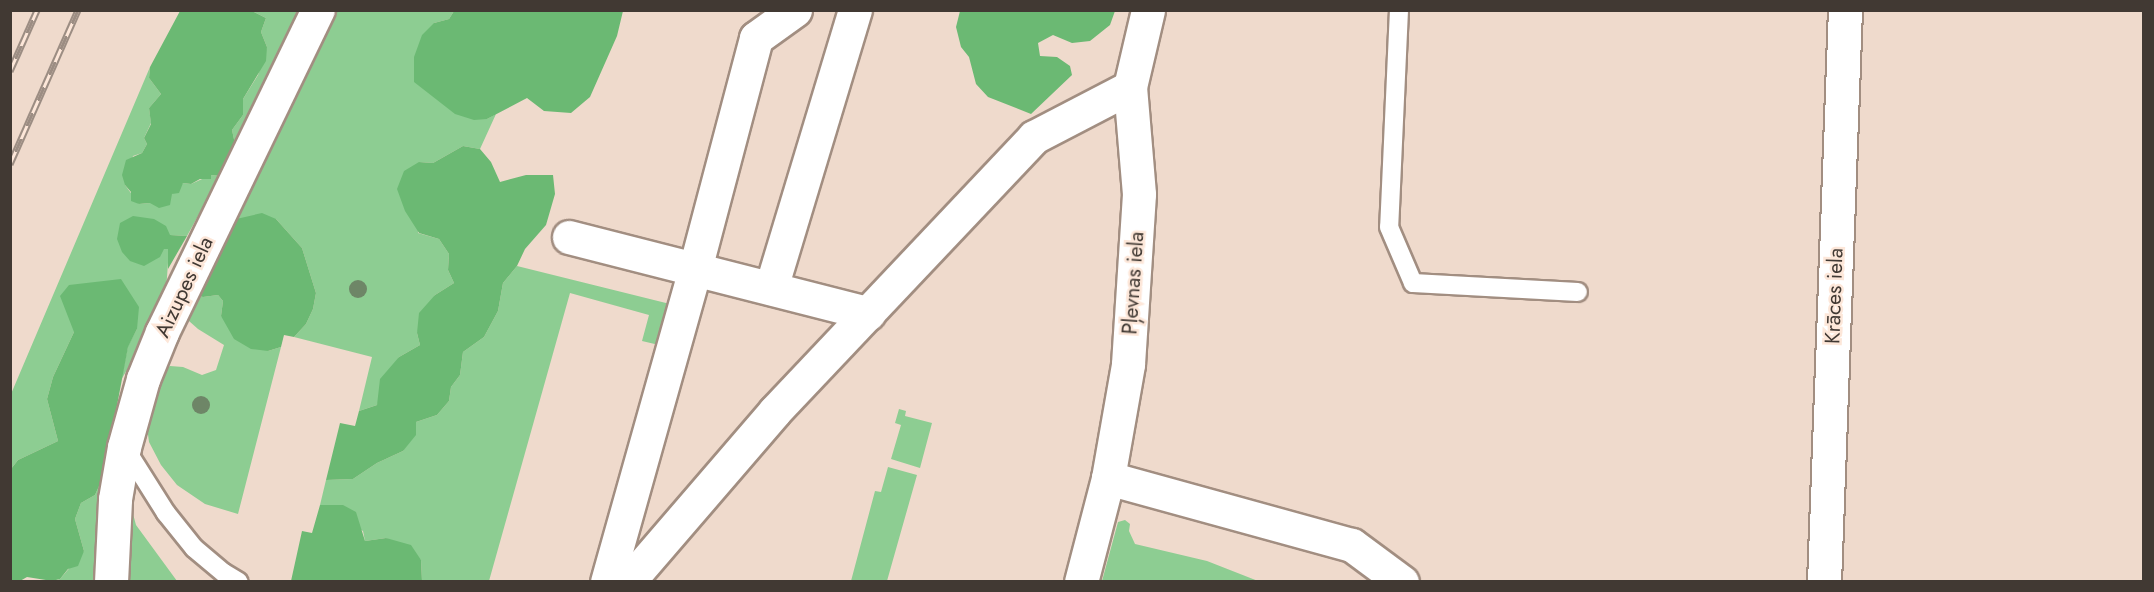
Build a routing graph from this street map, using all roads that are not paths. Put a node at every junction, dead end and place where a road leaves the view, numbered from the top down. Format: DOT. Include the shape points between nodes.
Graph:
graph roads {
  1 [pos="318,10"];
  2 [pos="795,10"];
  3 [pos="855,10"];
  4 [pos="1148,10"];
  5 [pos="1398,10"];
  6 [pos="1845,10"];
  7 [pos="1130,87"];
  8 [pos="569,237"];
  9 [pos="695,269"];
  10 [pos="771,288"];
  11 [pos="1578,292"];
  12 [pos="868,313"];
  13 [pos="124,447"];
  14 [pos="1108,478"];
  15 [pos="111,582"];
  16 [pos="239,582"];
  17 [pos="607,582"];
  18 [pos="628,582"];
  19 [pos="1081,582"];
  20 [pos="1402,582"];
  21 [pos="1824,582"];
  1 -- 13 [label="street, Aizupes iela" via="162,332 143,379"];
  2 -- 9 [label="street" via="756,38"];
  3 -- 10 [label="street"];
  4 -- 7 [label="street, Pļevnas iela"];
  5 -- 11 [label="lane" via="1389,227 1413,283"];
  6 -- 21 [label="street, Krāces iela"];
  7 -- 12 [label="street" via="1034,137"];
  7 -- 14 [label="street, Pļevnas iela" via="1139,194 1128,364"];
  8 -- 9 [label="street"];
  9 -- 10 [label="street"];
  9 -- 17 [label="street"];
  10 -- 12 [label="street"];
  12 -- 18 [label="street" via="775,411"];
  13 -- 15 [label="street, Aizupes iela" via="115,499"];
  13 -- 16 [label="lane" via="166,513 194,548"];
  14 -- 19 [label="street, Pļevnas iela"];
  14 -- 20 [label="street" via="1352,545"];
}
